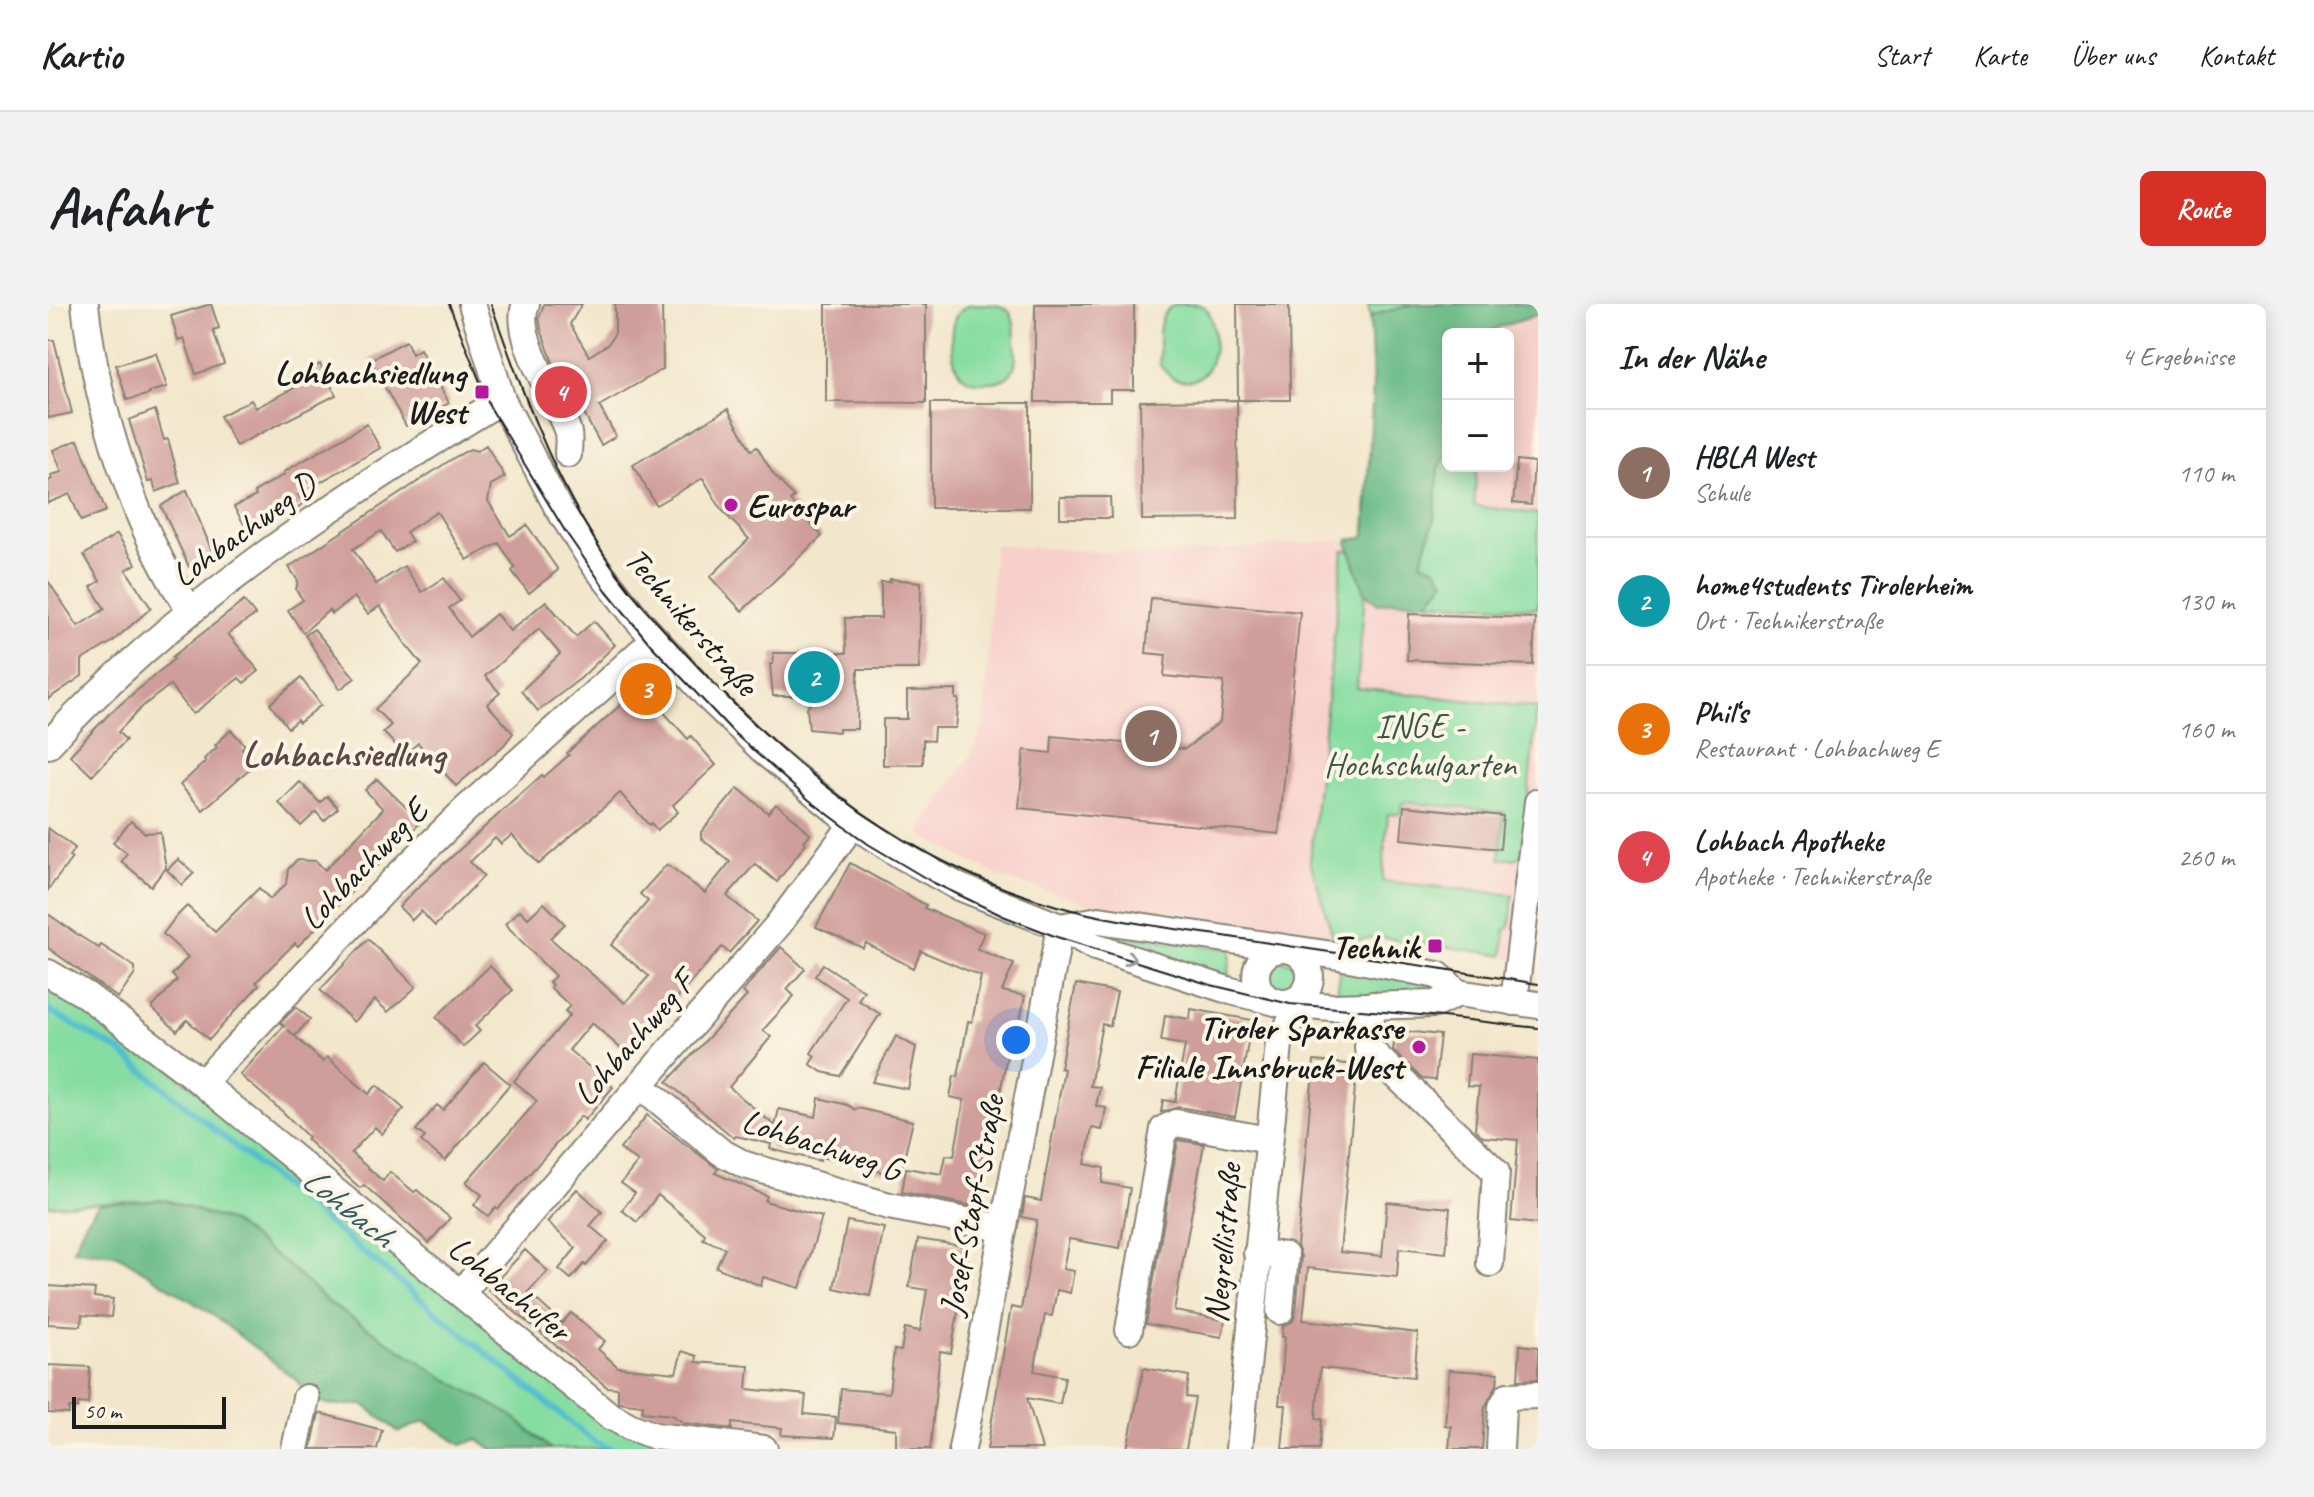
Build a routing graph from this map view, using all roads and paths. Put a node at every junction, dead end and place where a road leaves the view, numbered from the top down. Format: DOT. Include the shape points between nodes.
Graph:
graph roads {
  1 [pos="85,304"];
  2 [pos="472,304"];
  3 [pos="526,304"];
  4 [pos="502,400"];
  5 [pos="568,454"];
  6 [pos="190,610"];
  7 [pos="655,639"];
  8 [pos="48,745"];
  9 [pos="1538,802"];
  10 [pos="853,824"];
  11 [pos="1060,927"];
  12 [pos="1288,949"];
  13 [pos="48,973"];
  14 [pos="1458,993"];
  15 [pos="1283,999"];
  16 [pos="1526,1004"];
  17 [pos="1372,1005"];
  18 [pos="202,1083"];
  19 [pos="640,1085"];
  20 [pos="1268,1140"];
  21 [pos="1002,1228"];
  22 [pos="1257,1253"];
  23 [pos="1490,1263"];
  24 [pos="461,1293"];
  25 [pos="1280,1311"];
  26 [pos="1129,1330"];
  27 [pos="1538,1395"];
  28 [pos="306,1398"];
  29 [pos="295,1449"];
  30 [pos="764,1449"];
  31 [pos="962,1449"];
  32 [pos="1239,1449"];
  33 [pos="1500,1449"];
  1 -- 6 [label="street" via="104,414 147,531 169,581"];
  2 -- 4 [label="street, Technikerstraße"];
  3 -- 5 [label="street" via="525,328 541,379 569,432"];
  4 -- 6 [label="street, Lohbachweg D" via="327,512"];
  4 -- 7 [label="street, Technikerstraße" via="576,538"];
  6 -- 8 [label="street, Lohbachweg D" via="88,701"];
  7 -- 10 [label="street, Technikerstraße" via="747,736"];
  7 -- 18 [label="street, Lohbachweg E" via="465,810"];
  9 -- 16 [label="street"];
  10 -- 11 [label="street, Technikerstraße" via="957,886"];
  10 -- 19 [label="street, Lohbachweg F" via="778,925"];
  11 -- 12 [label="street, Technikerstraße" via="1099,920"];
  11 -- 15 [label="street, Technikerstraße, one-way" via="1095,947"];
  11 -- 21 [label="street, Josef-Stapf-Straße"];
  12 -- 14 [label="street, Technikerstraße" via="1438,975"];
  12 -- 15 [label="street" via="1300,954 1310,968 1310,985"];
  12 -- 15 [label="street" via="1274,950 1260,962 1256,979"];
  13 -- 18 [label="street, Lohbachufer" via="86,995"];
  14 -- 16 [label="street, Technikerstraße"];
  14 -- 17 [label="street, Technikerstraße" via="1435,1004"];
  15 -- 17 [label="street, Technikerstraße" via="1332,1007"];
  15 -- 20 [label="street, Negrellistraße"];
  17 -- 23 [label="street" via="1368,1048 1496,1172"];
  18 -- 24 [label="street, Lohbachufer"];
  19 -- 21 [label="street, Lohbachweg G" via="721,1152 745,1165 889,1206"];
  19 -- 24 [label="street, Lohbachweg F"];
  20 -- 22 [label="street, Negrellistraße"];
  20 -- 26 [label="street" via="1176,1123 1164,1129"];
  21 -- 31 [label="street, Josef-Stapf-Straße"];
  22 -- 25 [label="street" via="1285,1256"];
  22 -- 32 [label="street, Negrellistraße"];
  24 -- 30 [label="street, Lohbachufer" via="609,1415 631,1427 655,1436"];
  27 -- 33 [label="street" via="1508,1396 1502,1407"];
  28 -- 29 [label="street"];
}
